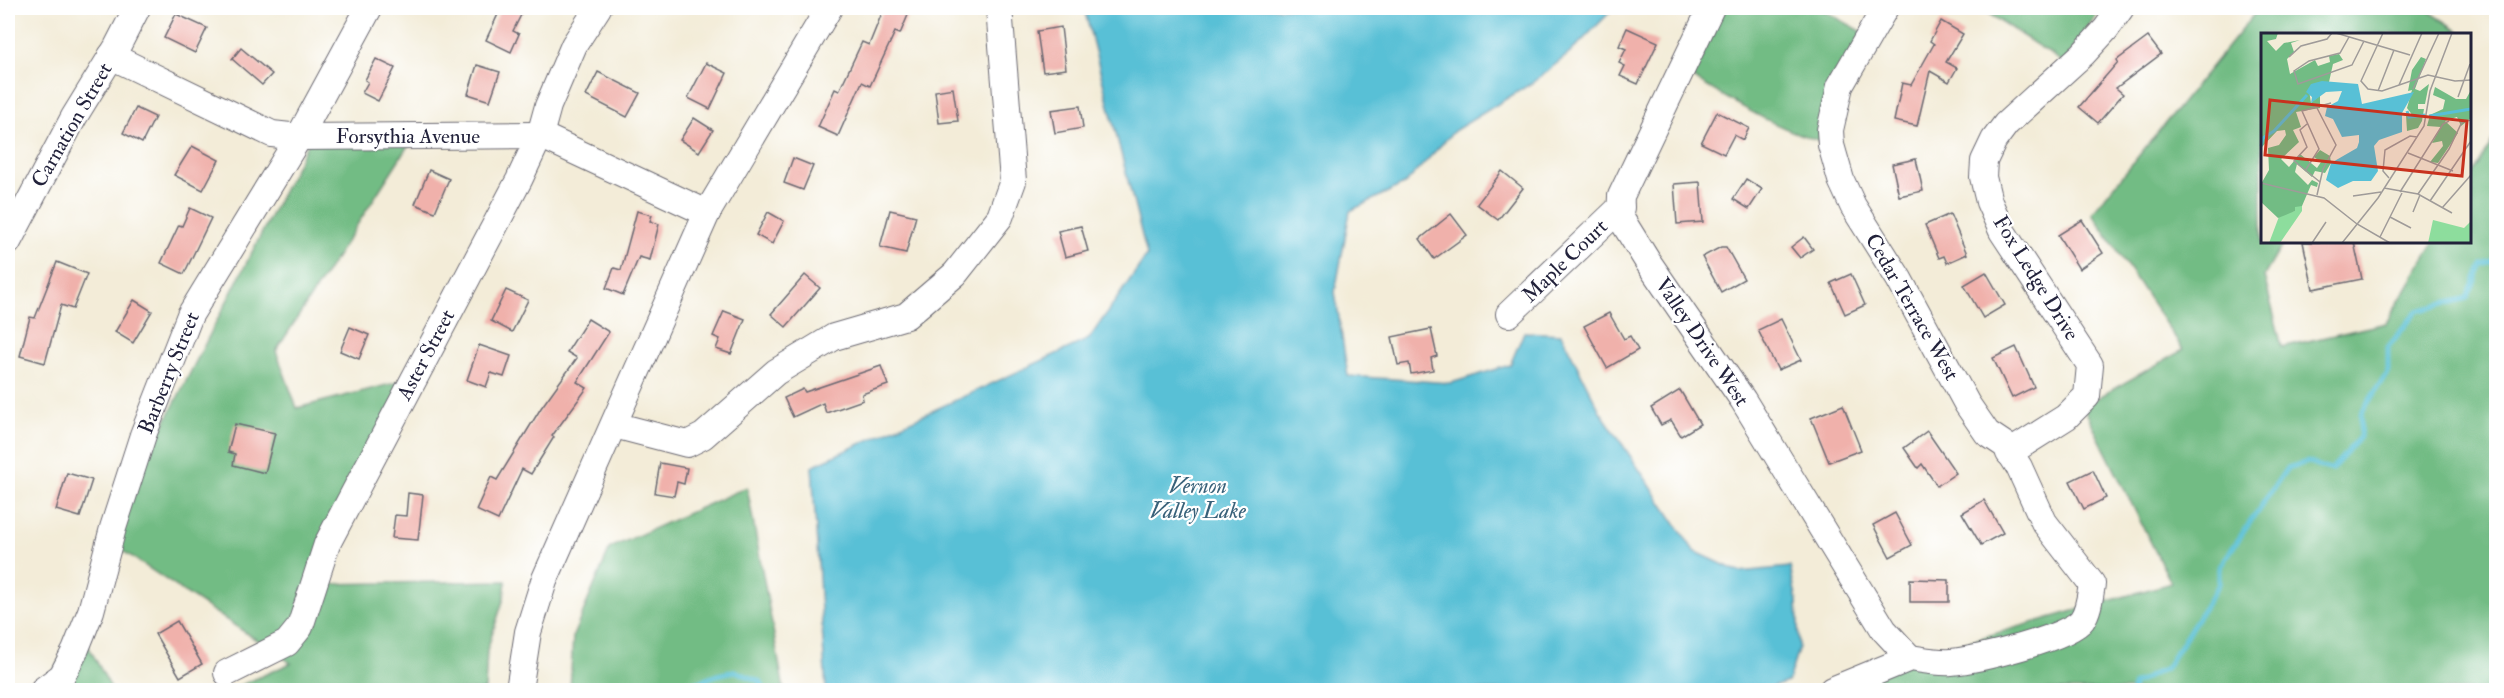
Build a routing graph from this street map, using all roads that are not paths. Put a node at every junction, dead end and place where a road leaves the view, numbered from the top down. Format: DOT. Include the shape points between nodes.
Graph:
graph roads {
  1 [pos="137,8"];
  2 [pos="369,8"];
  3 [pos="598,8"];
  4 [pos="829,8"];
  5 [pos="999,8"];
  6 [pos="1711,8"];
  7 [pos="1885,8"];
  8 [pos="2121,8"];
  9 [pos="111,56"];
  10 [pos="540,135"];
  11 [pos="299,136"];
  12 [pos="1621,207"];
  13 [pos="706,213"];
  14 [pos="8,242"];
  15 [pos="1509,314"];
  16 [pos="614,425"];
  17 [pos="2009,453"];
  18 [pos="1910,658"];
  19 [pos="227,673"];
  20 [pos="43,690"];
  21 [pos="519,690"];
  22 [pos="1832,690"];
  1 -- 9 [label="street, Carnation Street"];
  2 -- 11 [label="street, Barberry Street"];
  3 -- 10 [label="street, Aster Street" via="574,45"];
  4 -- 13 [label="street"];
  5 -- 16 [label="street" via="1013,182 1000,218 955,274 906,316 834,337 776,372 703,436 687,444"];
  6 -- 12 [label="street" via="1653,125 1621,196"];
  7 -- 17 [label="street, Cedar Terrace West" via="1840,86 1830,130 1835,161 1853,206 1899,279 1967,404 1987,433"];
  8 -- 17 [label="street, Fox Ledge Drive" via="2076,61 2006,124 1984,161 1989,201 2002,231 2090,364 2087,396 2066,417"];
  9 -- 11 [label="street, Forsythia Avenue" via="272,134"];
  9 -- 14 [label="street, Carnation Street"];
  10 -- 11 [label="street, Forsythia Avenue"];
  10 -- 13 [label="street, Forsythia Avenue"];
  10 -- 19 [label="street, Aster Street" via="327,544 300,627 287,643"];
  11 -- 20 [label="street, Barberry Street" via="190,315 140,446 91,611 62,676"];
  12 -- 15 [label="street, Maple Court"];
  12 -- 18 [label="street, Valley Drive West" via="1620,217 1648,262 1743,400 1884,630"];
  13 -- 16 [label="street"];
  16 -- 21 [label="street" via="544,581 528,632"];
  17 -- 18 [label="street, Cedar Terrace West" via="2044,522 2092,584 2082,621 2050,638 1977,658 1952,662"];
  18 -- 22 [label="street"];
}
